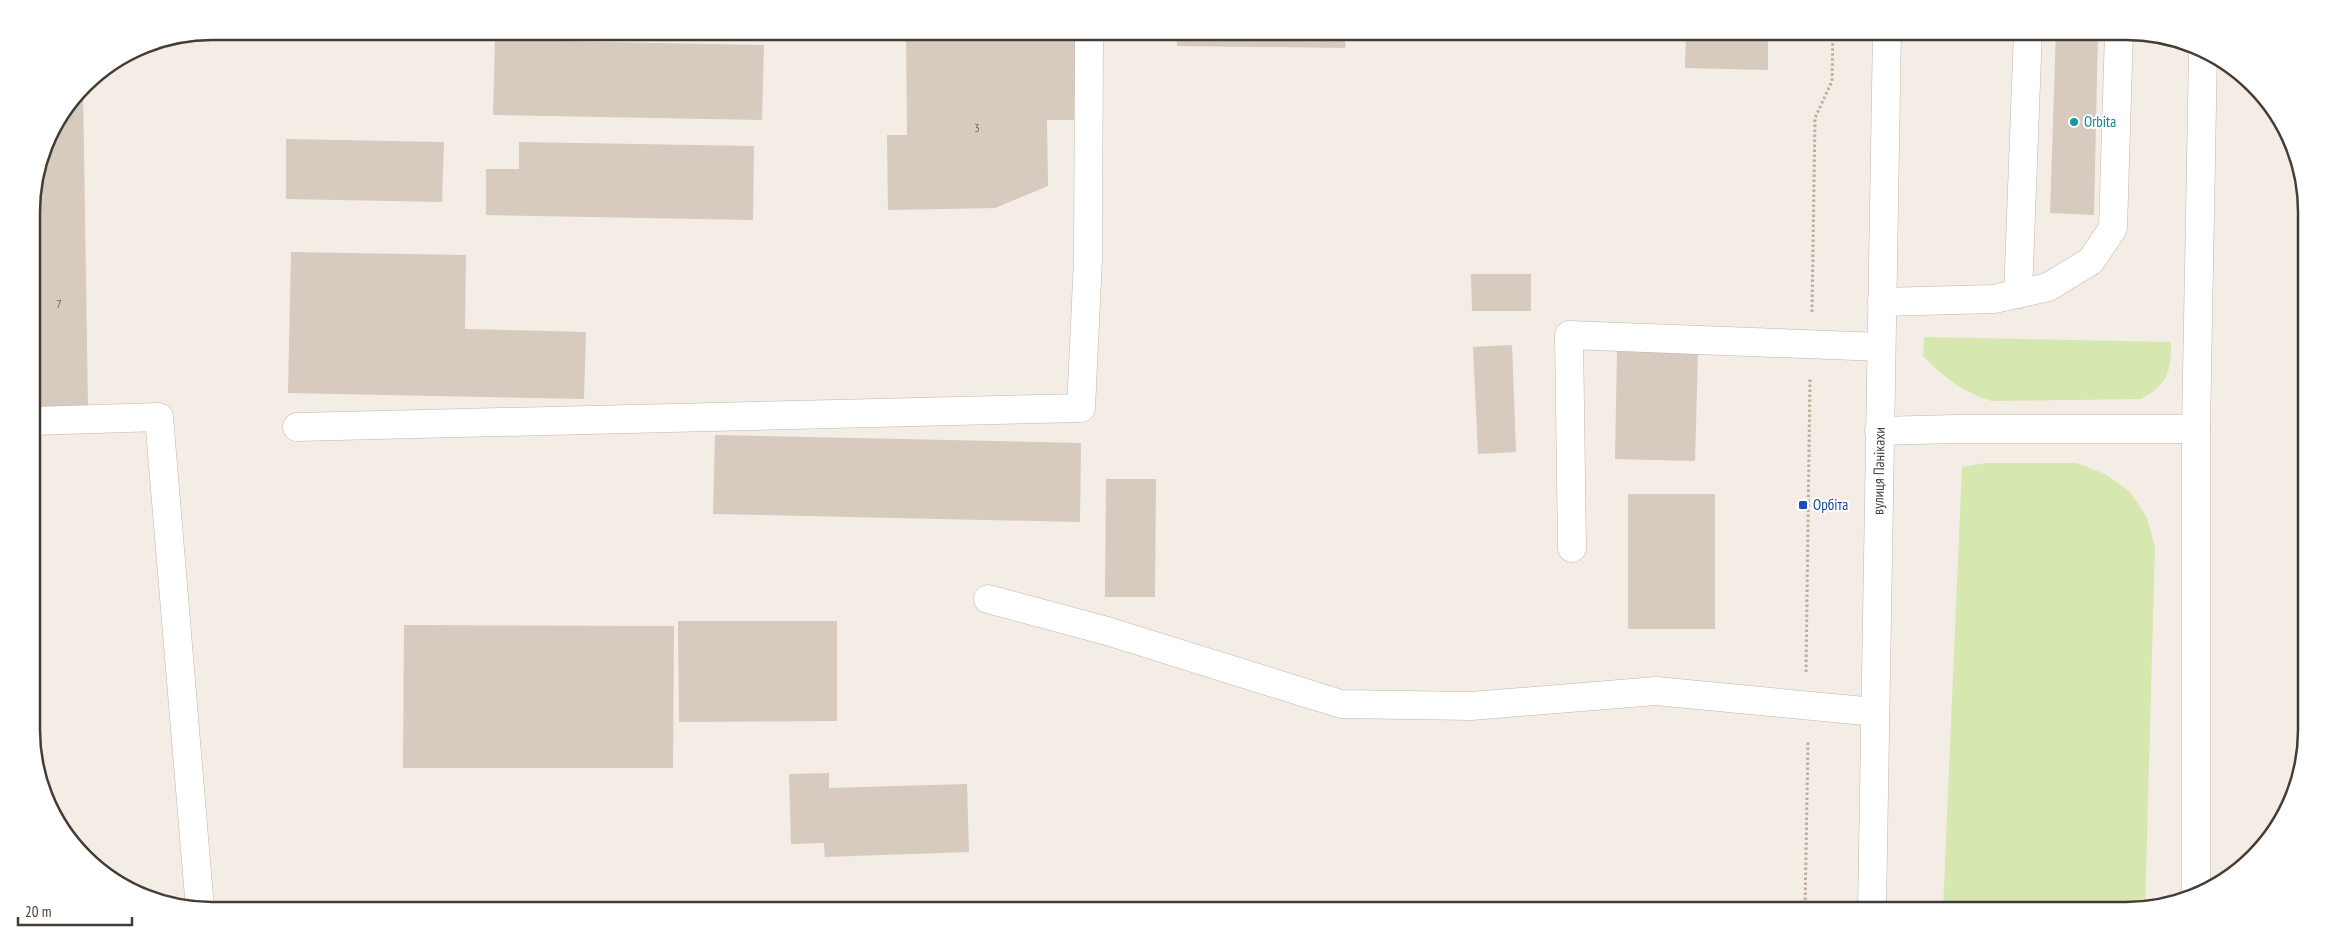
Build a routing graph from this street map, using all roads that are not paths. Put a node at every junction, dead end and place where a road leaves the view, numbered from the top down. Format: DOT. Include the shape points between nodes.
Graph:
graph roads {
  1 [pos="1089,40"];
  2 [pos="1887,40"];
  3 [pos="2028,40"];
  4 [pos="2120,40"];
  5 [pos="2203,58"];
  6 [pos="2018,294"];
  7 [pos="1882,302"];
  8 [pos="1881,347"];
  9 [pos="40,421"];
  10 [pos="297,427"];
  11 [pos="2196,429"];
  12 [pos="1879,431"];
  13 [pos="1572,548"];
  14 [pos="988,599"];
  15 [pos="1875,712"];
  16 [pos="2196,887"];
  17 [pos="199,902"];
  18 [pos="1872,902"];
  1 -- 10 [label="street" via="1088,259 1081,408"];
  2 -- 7 [label="street, вулиця Панікахи"];
  3 -- 6 [label="street"];
  4 -- 6 [label="street" via="2112,228 2091,262 2048,288"];
  5 -- 11 [label="street"];
  6 -- 7 [label="street" via="1994,299"];
  7 -- 8 [label="street, вулиця Панікахи"];
  8 -- 12 [label="street, вулиця Панікахи"];
  8 -- 13 [label="street" via="1569,335"];
  9 -- 17 [label="street" via="159,417"];
  11 -- 12 [label="street"];
  11 -- 16 [label="street"];
  12 -- 15 [label="street, вулиця Панікахи"];
  14 -- 15 [label="street" via="1107,631 1341,704 1471,706 1656,691"];
  15 -- 18 [label="street, вулиця Панікахи"];
}
